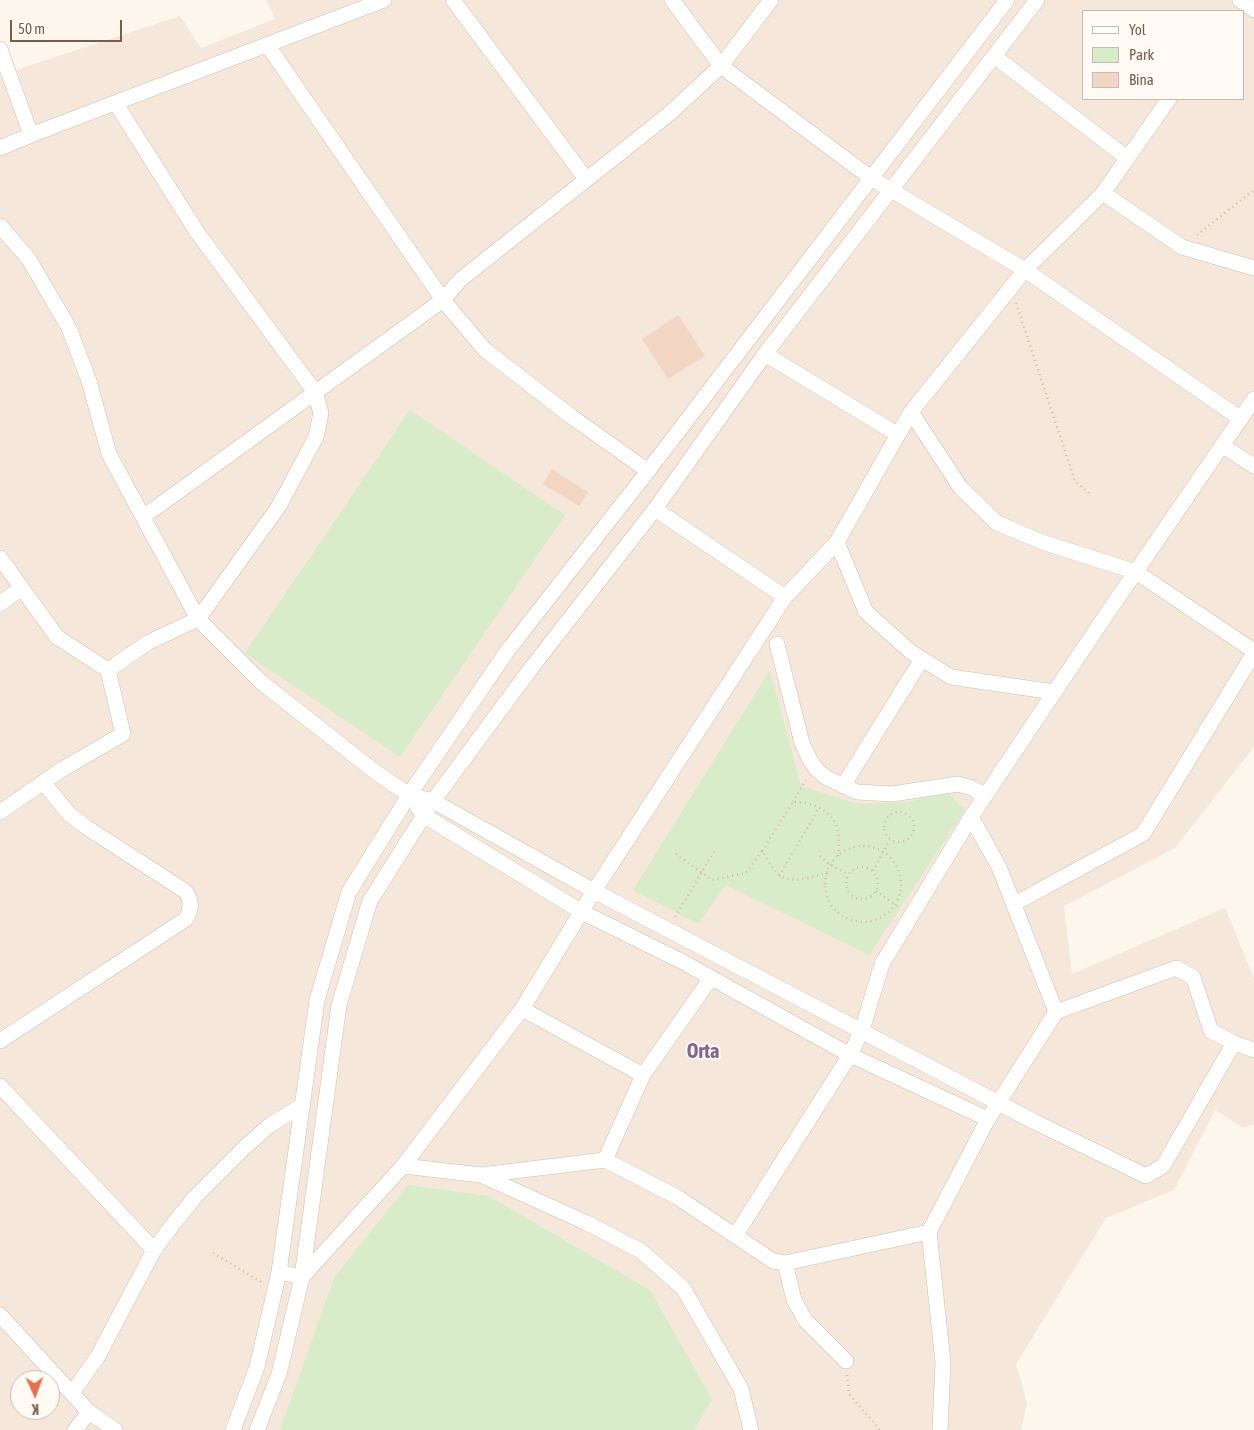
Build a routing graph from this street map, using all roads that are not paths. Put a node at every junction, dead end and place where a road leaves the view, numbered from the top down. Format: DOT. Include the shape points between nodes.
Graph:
graph roads {
  1 [pos="384,0"];
  2 [pos="453,0"];
  3 [pos="672,0"];
  4 [pos="771,0"];
  5 [pos="1007,0"];
  6 [pos="1037,0"];
  7 [pos="1239,3"];
  8 [pos="1254,10"];
  9 [pos="268,46"];
  10 [pos="0,49"];
  11 [pos="994,56"];
  12 [pos="721,66"];
  13 [pos="1168,100"];
  14 [pos="116,104"];
  15 [pos="32,135"];
  16 [pos="0,148"];
  17 [pos="1127,158"];
  18 [pos="872,178"];
  19 [pos="586,179"];
  20 [pos="890,190"];
  21 [pos="1103,193"];
  22 [pos="0,226"];
  23 [pos="1254,268"];
  24 [pos="1025,270"];
  25 [pos="443,300"];
  26 [pos="765,354"];
  27 [pos="315,392"];
  28 [pos="1254,399"];
  29 [pos="911,412"];
  30 [pos="1241,419"];
  31 [pos="897,434"];
  32 [pos="1223,446"];
  33 [pos="1254,466"];
  34 [pos="648,471"];
  35 [pos="655,509"];
  36 [pos="143,517"];
  37 [pos="837,542"];
  38 [pos="0,558"];
  39 [pos="1136,572"];
  40 [pos="21,588"];
  41 [pos="786,597"];
  42 [pos="0,604"];
  43 [pos="198,619"];
  44 [pos="777,644"];
  45 [pos="1254,652"];
  46 [pos="922,659"];
  47 [pos="108,670"];
  48 [pos="1054,692"];
  49 [pos="43,782"];
  50 [pos="843,786"];
  51 [pos="408,794"];
  52 [pos="985,796"];
  53 [pos="432,801"];
  54 [pos="0,812"];
  55 [pos="423,815"];
  56 [pos="971,817"];
  57 [pos="594,891"];
  58 [pos="1014,904"];
  59 [pos="582,912"];
  60 [pos="711,978"];
  61 [pos="522,1010"];
  62 [pos="1056,1012"];
  63 [pos="862,1030"];
  64 [pos="0,1041"];
  65 [pos="1234,1043"];
  66 [pos="1254,1050"];
  67 [pos="850,1055"];
  68 [pos="643,1075"];
  69 [pos="0,1086"];
  70 [pos="999,1103"];
  71 [pos="303,1104"];
  72 [pos="988,1119"];
  73 [pos="605,1160"];
  74 [pos="403,1166"];
  75 [pos="481,1175"];
  76 [pos="929,1232"];
  77 [pos="735,1236"];
  78 [pos="154,1250"];
  79 [pos="785,1263"];
  80 [pos="279,1272"];
  81 [pos="302,1276"];
  82 [pos="0,1315"];
  83 [pos="846,1362"];
  84 [pos="72,1393"];
  85 [pos="89,1412"];
  86 [pos="74,1430"];
  87 [pos="115,1430"];
  88 [pos="233,1430"];
  89 [pos="257,1430"];
  90 [pos="751,1430"];
  91 [pos="940,1430"];
  1 -- 9 [label="street"];
  2 -- 19 [label="street"];
  3 -- 12 [label="street"];
  4 -- 12 [label="street"];
  5 -- 18 [label="street"];
  6 -- 11 [label="street"];
  7 -- 8 [label="street"];
  9 -- 14 [label="street"];
  9 -- 25 [label="street"];
  10 -- 15 [label="street"];
  11 -- 17 [label="street"];
  11 -- 20 [label="street"];
  12 -- 18 [label="street"];
  12 -- 19 [label="street" via="669,114"];
  13 -- 17 [label="street"];
  14 -- 15 [label="street"];
  14 -- 27 [label="street" via="197,232"];
  15 -- 16 [label="street"];
  17 -- 21 [label="street"];
  18 -- 20 [label="street"];
  18 -- 34 [label="street"];
  19 -- 25 [label="street" via="460,280"];
  20 -- 24 [label="street"];
  20 -- 26 [label="street"];
  21 -- 23 [label="street" via="1182,247"];
  21 -- 24 [label="street"];
  22 -- 36 [label="street" via="28,258 69,328 89,381 109,454"];
  24 -- 29 [label="street"];
  24 -- 30 [label="street"];
  25 -- 27 [label="street"];
  25 -- 34 [label="street" via="485,350"];
  26 -- 31 [label="street"];
  26 -- 35 [label="street"];
  27 -- 36 [label="street"];
  27 -- 43 [label="street" via="320,413 316,437 279,506"];
  28 -- 30 [label="street"];
  29 -- 31 [label="street"];
  29 -- 39 [label="street" via="960,486 997,523 1042,542"];
  30 -- 32 [label="street"];
  31 -- 37 [label="street"];
  32 -- 33 [label="street"];
  32 -- 39 [label="street"];
  34 -- 51 [label="street" via="508,650"];
  35 -- 41 [label="street"];
  35 -- 53 [label="street"];
  36 -- 43 [label="street"];
  37 -- 41 [label="street"];
  37 -- 46 [label="street" via="866,612"];
  38 -- 40 [label="street"];
  39 -- 45 [label="street"];
  39 -- 48 [label="street"];
  40 -- 42 [label="street"];
  40 -- 47 [label="street" via="57,637"];
  41 -- 57 [label="street"];
  43 -- 47 [label="street" via="149,642"];
  43 -- 51 [label="street" via="261,682"];
  44 -- 50 [label="street" via="805,752 827,778"];
  45 -- 58 [label="street" via="1143,834"];
  46 -- 48 [label="street" via="951,677"];
  46 -- 50 [label="street"];
  47 -- 49 [label="street" via="123,734"];
  48 -- 52 [label="street"];
  49 -- 54 [label="street"];
  49 -- 64 [label="street" via="69,814 185,891 190,900 190,910 186,918"];
  50 -- 52 [label="street" via="857,792 892,794 958,784"];
  51 -- 53 [label="street"];
  51 -- 55 [label="street"];
  51 -- 71 [label="street" via="349,892 317,1000"];
  52 -- 56 [label="street"];
  53 -- 55 [label="street"];
  53 -- 57 [label="street"];
  55 -- 59 [label="street"];
  55 -- 81 [label="street" via="370,901 339,1005"];
  56 -- 58 [label="street" via="999,867"];
  56 -- 63 [label="street" via="882,964"];
  57 -- 59 [label="street"];
  57 -- 63 [label="street"];
  58 -- 62 [label="street"];
  59 -- 60 [label="street"];
  59 -- 61 [label="street"];
  60 -- 67 [label="street"];
  60 -- 68 [label="street"];
  61 -- 68 [label="street"];
  61 -- 74 [label="street"];
  62 -- 65 [label="street" via="1176,968 1193,976 1211,1031"];
  62 -- 70 [label="street"];
  63 -- 67 [label="street"];
  63 -- 70 [label="street"];
  65 -- 66 [label="street"];
  65 -- 70 [label="street" via="1163,1166 1146,1176"];
  67 -- 72 [label="street"];
  67 -- 77 [label="street"];
  68 -- 73 [label="street"];
  69 -- 78 [label="street"];
  70 -- 72 [label="street"];
  71 -- 78 [label="street" via="270,1126 225,1166 195,1197"];
  71 -- 80 [label="street"];
  72 -- 76 [label="street"];
  73 -- 75 [label="street"];
  73 -- 77 [label="street" via="677,1197"];
  74 -- 75 [label="street"];
  74 -- 81 [label="street"];
  75 -- 90 [label="street" via="641,1251 683,1288 741,1389"];
  76 -- 79 [label="street"];
  76 -- 91 [label="street" via="943,1362"];
  77 -- 79 [label="street" via="773,1261"];
  78 -- 84 [label="street" via="98,1356"];
  79 -- 83 [label="street" via="794,1300 805,1320"];
  80 -- 81 [label="street"];
  80 -- 88 [label="street" via="257,1368"];
  81 -- 89 [label="street" via="279,1374"];
  82 -- 84 [label="street"];
  84 -- 85 [label="street"];
  85 -- 86 [label="street"];
  85 -- 87 [label="street"];
}
